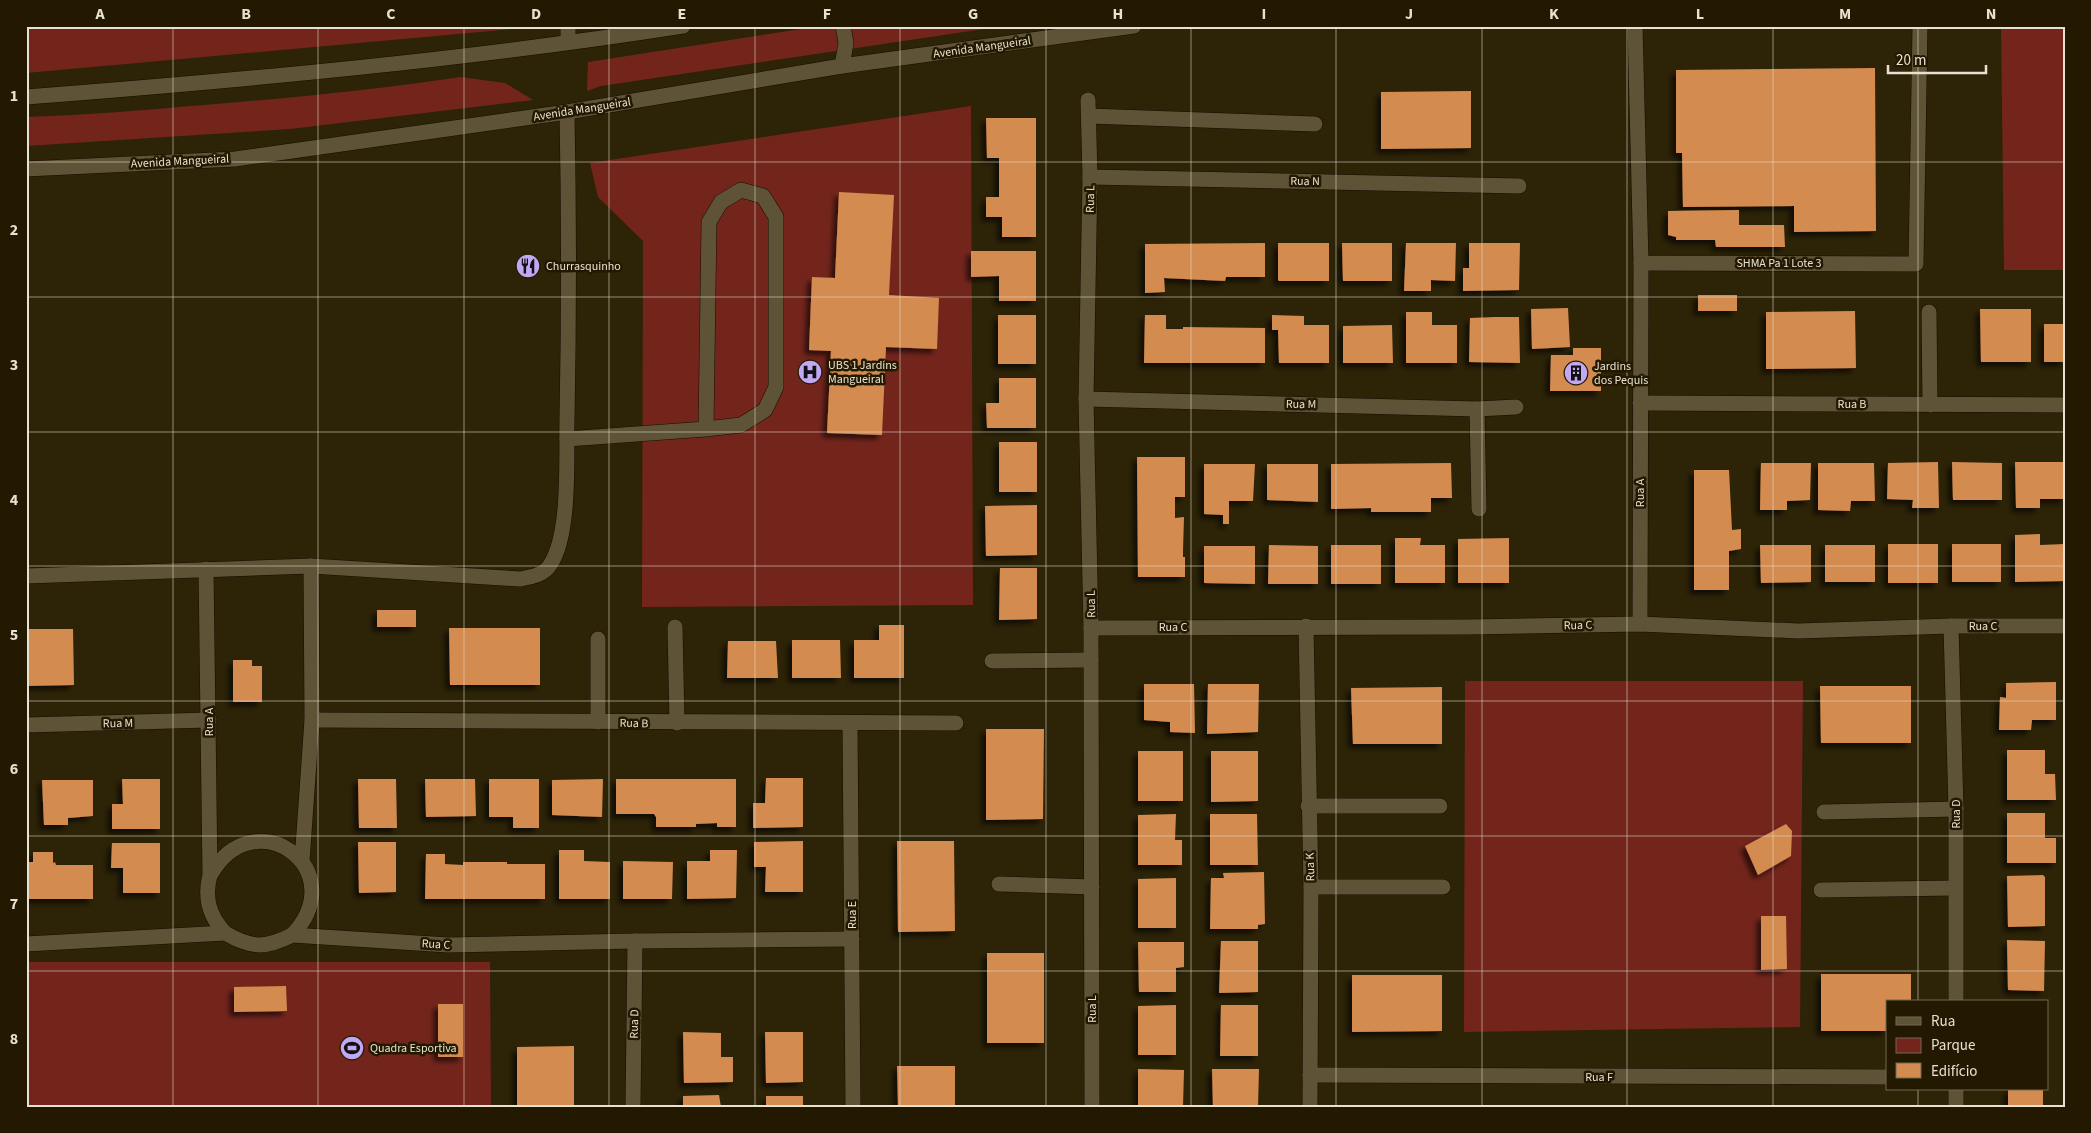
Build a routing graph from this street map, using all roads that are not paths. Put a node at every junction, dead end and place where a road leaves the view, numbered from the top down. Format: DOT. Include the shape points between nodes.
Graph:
graph roads {
  1 [pos="568,26"];
  2 [pos="683,26"];
  3 [pos="842,26"];
  4 [pos="1134,26"];
  5 [pos="1635,26"];
  6 [pos="1920,26"];
  7 [pos="568,42"];
  8 [pos="842,66"];
  9 [pos="26,97"];
  10 [pos="1088,100"];
  11 [pos="567,112"];
  12 [pos="1089,116"];
  13 [pos="1315,124"];
  14 [pos="26,169"];
  15 [pos="1090,177"];
  16 [pos="1519,186"];
  17 [pos="1640,263"];
  18 [pos="1929,312"];
  19 [pos="1086,399"];
  20 [pos="1640,403"];
  21 [pos="1930,405"];
  22 [pos="2065,405"];
  23 [pos="1516,407"];
  24 [pos="1477,409"];
  25 [pos="706,429"];
  26 [pos="567,439"];
  27 [pos="1479,509"];
  28 [pos="312,566"];
  29 [pos="206,569"];
  30 [pos="26,576"];
  31 [pos="1640,624"];
  32 [pos="1306,626"];
  33 [pos="1951,626"];
  34 [pos="2065,626"];
  35 [pos="675,627"];
  36 [pos="1091,628"];
  37 [pos="598,639"];
  38 [pos="1091,660"];
  39 [pos="992,661"];
  40 [pos="209,720"];
  41 [pos="312,720"];
  42 [pos="598,722"];
  43 [pos="676,723"];
  44 [pos="956,723"];
  45 [pos="850,724"];
  46 [pos="26,725"];
  47 [pos="1308,806"];
  48 [pos="1440,806"];
  49 [pos="1956,809"];
  50 [pos="1824,812"];
  51 [pos="302,861"];
  52 [pos="210,875"];
  53 [pos="1000,884"];
  54 [pos="1092,886"];
  55 [pos="1311,887"];
  56 [pos="1443,887"];
  57 [pos="1955,888"];
  58 [pos="1821,890"];
  59 [pos="225,934"];
  60 [pos="292,935"];
  61 [pos="635,940"];
  62 [pos="852,940"];
  63 [pos="26,944"];
  64 [pos="1956,1000"];
  65 [pos="1310,1075"];
  66 [pos="1886,1077"];
  67 [pos="1956,1090"];
  68 [pos="633,1107"];
  69 [pos="853,1107"];
  70 [pos="1092,1107"];
  71 [pos="1310,1107"];
  72 [pos="1956,1107"];
  1 -- 7 [label="street"];
  2 -- 7 [label="street"];
  3 -- 8 [label="street" via="846,43"];
  4 -- 8 [label="street, Avenida Mangueiral"];
  5 -- 17 [label="street"];
  6 -- 17 [label="street, SHMA Pa 1 Lote 3" via="1916,264"];
  7 -- 9 [label="street" via="229,81"];
  8 -- 11 [label="street, Avenida Mangueiral"];
  10 -- 12 [label="street, Rua L"];
  11 -- 14 [label="street, Avenida Mangueiral" via="235,159"];
  11 -- 26 [label="street"];
  12 -- 13 [label="street"];
  12 -- 15 [label="street, Rua L"];
  15 -- 16 [label="street, Rua N"];
  15 -- 19 [label="street, Rua L"];
  17 -- 20 [label="street, Rua A"];
  18 -- 21 [label="street"];
  19 -- 24 [label="street, Rua M"];
  19 -- 36 [label="street, Rua L"];
  20 -- 21 [label="street, Rua B"];
  20 -- 31 [label="street, Rua A"];
  21 -- 22 [label="street, Rua B"];
  23 -- 24 [label="street, Rua M"];
  24 -- 27 [label="street"];
  25 -- 25 [label="street" via="741,424 765,410 776,387 776,217 763,196 741,190 721,202 709,222"];
  25 -- 26 [label="street"];
  26 -- 28 [label="street" via="561,533 554,558 544,572 520,578"];
  28 -- 29 [label="street"];
  28 -- 41 [label="street"];
  29 -- 30 [label="street"];
  29 -- 40 [label="street, Rua A"];
  31 -- 32 [label="street, Rua C"];
  31 -- 33 [label="street, Rua C" via="1798,631"];
  32 -- 36 [label="street, Rua C"];
  32 -- 47 [label="street, Rua K"];
  33 -- 34 [label="street, Rua C"];
  33 -- 49 [label="street, Rua D"];
  35 -- 43 [label="street"];
  36 -- 38 [label="street, Rua L"];
  37 -- 42 [label="street"];
  38 -- 39 [label="street"];
  38 -- 54 [label="street, Rua L"];
  40 -- 46 [label="street, Rua M"];
  40 -- 52 [label="street, Rua A"];
  41 -- 42 [label="street, Rua B"];
  41 -- 51 [label="street"];
  42 -- 43 [label="street, Rua B"];
  43 -- 45 [label="street, Rua B"];
  44 -- 45 [label="street, Rua B"];
  45 -- 62 [label="street, Rua E"];
  47 -- 48 [label="street"];
  47 -- 55 [label="street, Rua K"];
  49 -- 50 [label="street"];
  49 -- 57 [label="street, Rua D"];
  51 -- 52 [label="street, Rua A" via="288,848 271,842 252,841 234,847 220,859"];
  51 -- 60 [label="street" via="310,876 313,892 303,923"];
  52 -- 59 [label="street, Rua A" via="207,900"];
  53 -- 54 [label="street"];
  54 -- 70 [label="street, Rua L"];
  55 -- 56 [label="street"];
  55 -- 65 [label="street, Rua K"];
  57 -- 58 [label="street"];
  57 -- 64 [label="street, Rua D"];
  59 -- 60 [label="street, Rua C" via="259,946 276,943"];
  59 -- 63 [label="street, Rua C"];
  60 -- 61 [label="street, Rua C" via="448,945"];
  61 -- 62 [label="street, Rua C"];
  61 -- 68 [label="street, Rua D"];
  62 -- 69 [label="street, Rua E"];
  65 -- 66 [label="street, Rua F"];
  65 -- 71 [label="street, Rua K"];
  67 -- 72 [label="street"];
}
